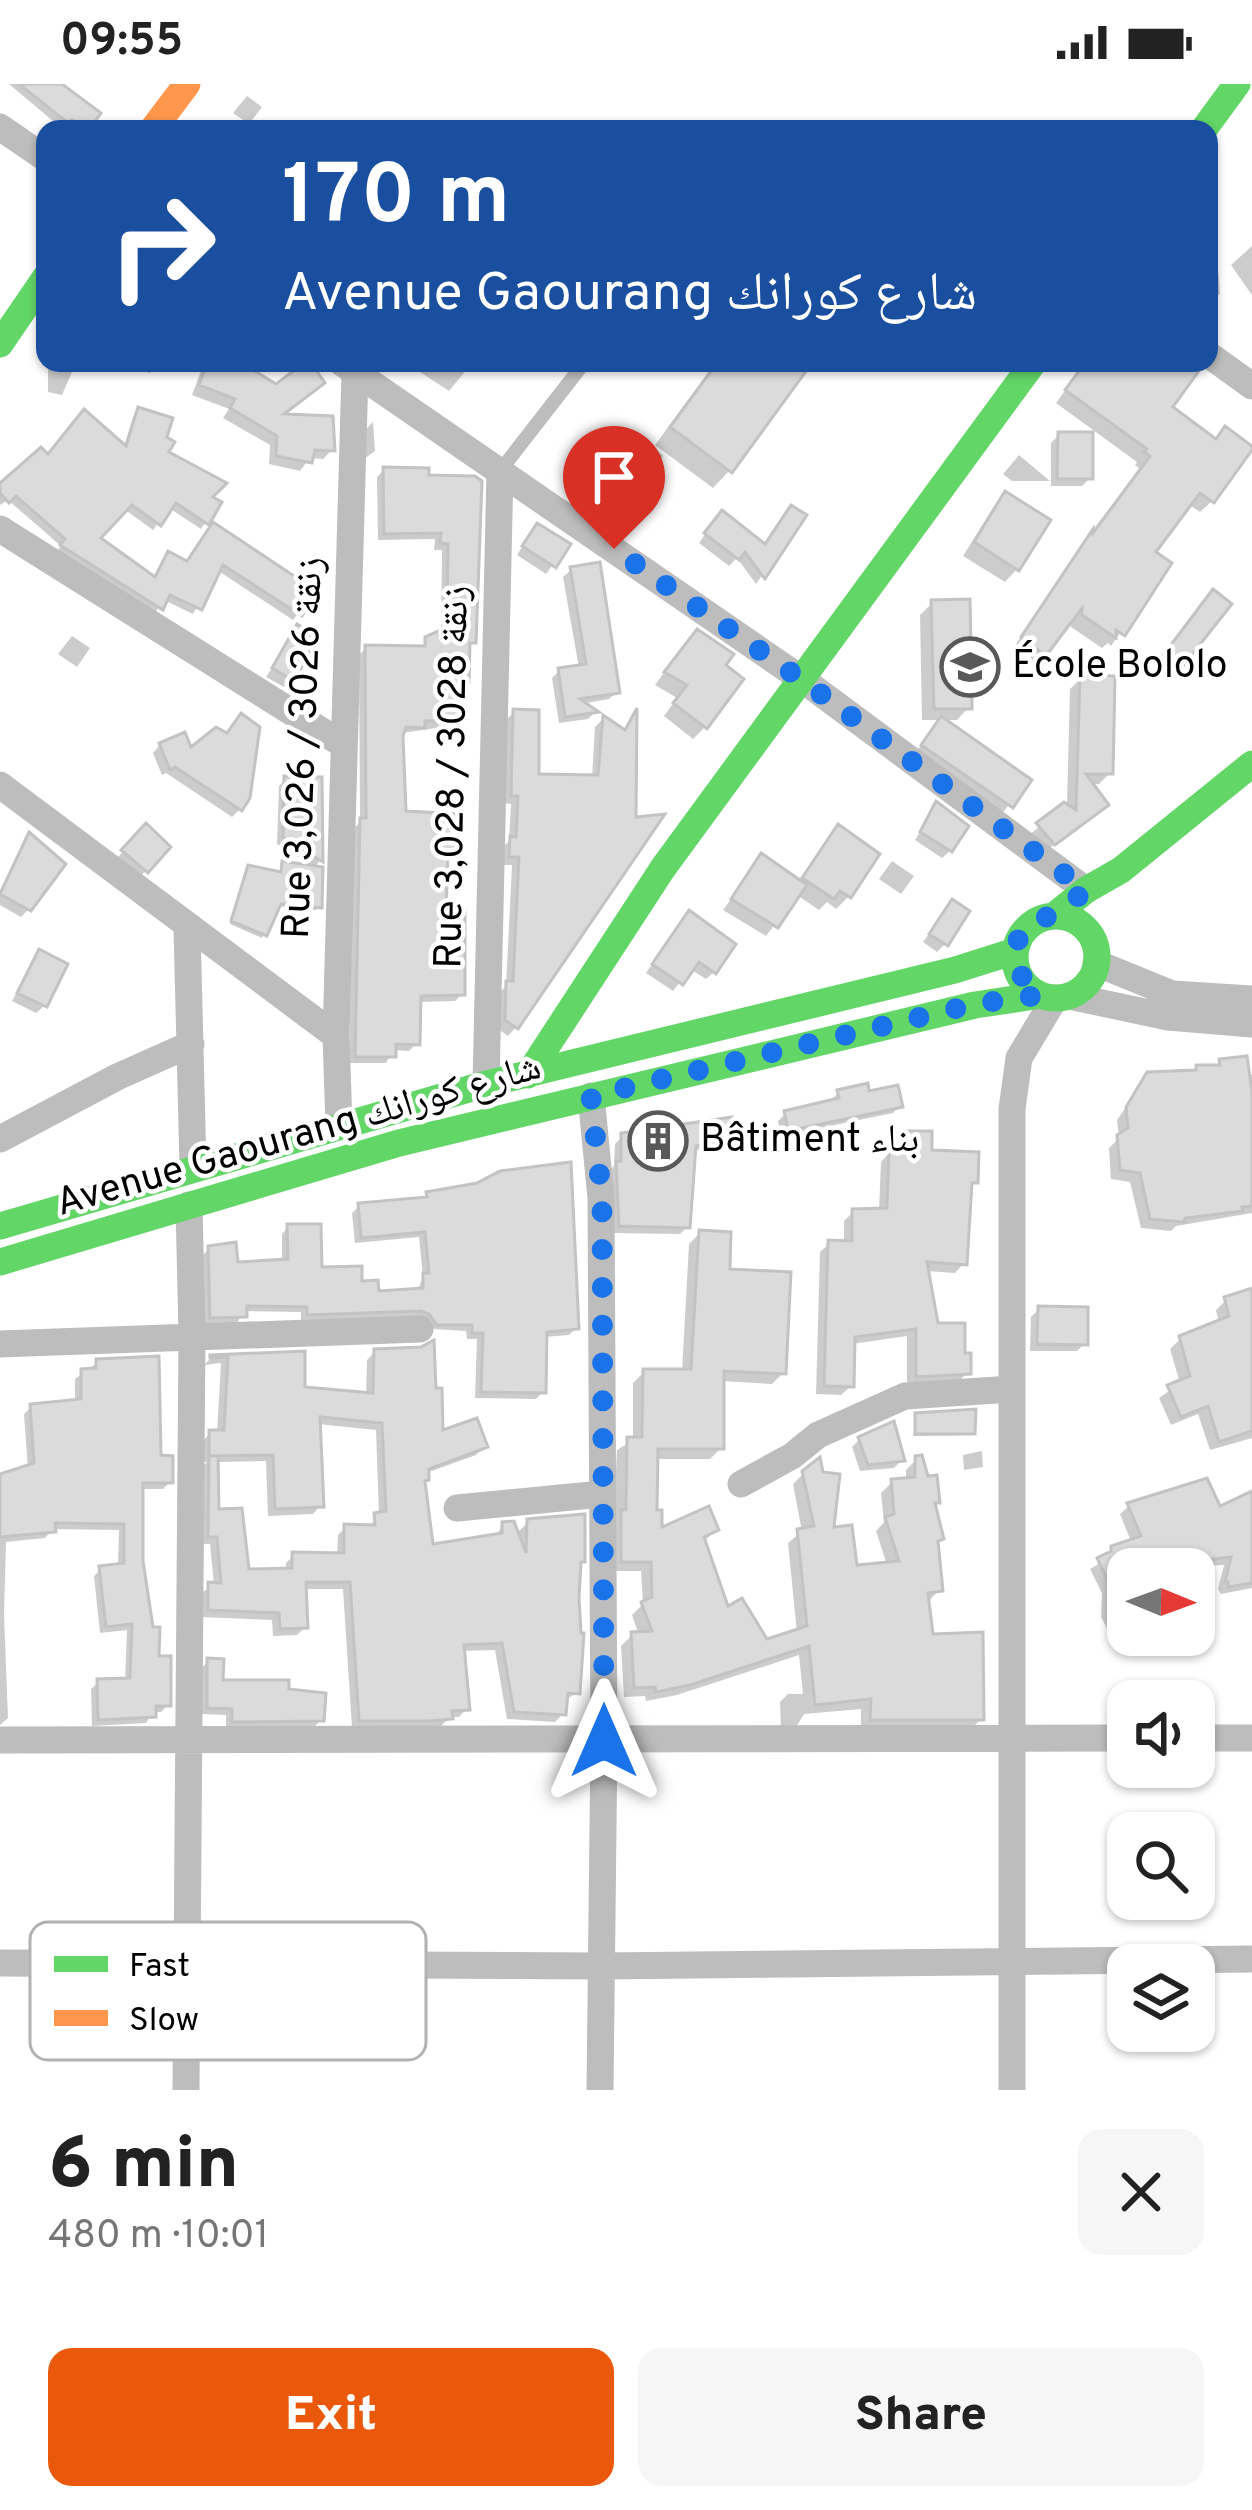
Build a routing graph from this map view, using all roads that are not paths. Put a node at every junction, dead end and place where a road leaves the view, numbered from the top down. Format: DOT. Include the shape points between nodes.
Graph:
graph roads {
  1 [pos="187,84"];
  2 [pos="1237,84"];
  3 [pos="159,120"];
  4 [pos="1211,120"];
  5 [pos="0,127"];
  6 [pos="36,152"];
  7 [pos="36,291"];
  8 [pos="0,344"];
  9 [pos="1218,362"];
  10 [pos="348,372"];
  11 [pos="355,372"];
  12 [pos="577,372"];
  13 [pos="1027,372"];
  14 [pos="1252,386"];
  15 [pos="500,471"];
  16 [pos="0,529"];
  17 [pos="802,680"];
  18 [pos="344,745"];
  19 [pos="1252,764"];
  20 [pos="0,785"];
  21 [pos="1121,870"];
  22 [pos="1086,890"];
  23 [pos="1054,915"];
  24 [pos="187,928"];
  25 [pos="1090,934"];
  26 [pos="1015,950"];
  27 [pos="1096,963"];
  28 [pos="1055,996"];
  29 [pos="1252,999"];
  30 [pos="1252,1024"];
  31 [pos="336,1036"];
  32 [pos="191,1044"];
  33 [pos="528,1075"];
  34 [pos="486,1084"];
  35 [pos="591,1096"];
  36 [pos="339,1126"];
  37 [pos="0,1139"];
  38 [pos="193,1168"];
  39 [pos="189,1205"];
  40 [pos="0,1226"];
  41 [pos="0,1262"];
  42 [pos="420,1329"];
  43 [pos="192,1335"];
  44 [pos="0,1344"];
  45 [pos="1012,1389"];
  46 [pos="741,1484"];
  47 [pos="602,1494"];
  48 [pos="458,1508"];
  49 [pos="1107,1738"];
  50 [pos="1215,1738"];
  51 [pos="1252,1738"];
  52 [pos="190,1739"];
  53 [pos="1012,1739"];
  54 [pos="0,1740"];
  55 [pos="604,1741"];
  56 [pos="188,1922"];
  57 [pos="1252,1959"];
  58 [pos="1013,1960"];
  59 [pos="0,1963"];
  60 [pos="30,1963"];
  61 [pos="426,1965"];
  62 [pos="602,1966"];
  63 [pos="186,2060"];
  64 [pos="186,2090"];
  65 [pos="600,2090"];
  66 [pos="1012,2090"];
  1 -- 3 [label="main road"];
  2 -- 4 [label="main road"];
  5 -- 6 [label="street"];
  7 -- 8 [label="main road"];
  9 -- 14 [label="street"];
  10 -- 18 [label="street, Rue 3,026 / زنقة 3026"];
  11 -- 15 [label="street"];
  12 -- 15 [label="lane"];
  13 -- 17 [label="main road"];
  15 -- 17 [label="street"];
  15 -- 34 [label="street, Rue 3,028 / زنقة 3028"];
  16 -- 18 [label="street"];
  17 -- 22 [label="street"];
  17 -- 33 [label="main road" via="663,868"];
  18 -- 31 [label="street, Rue 3,026 / زنقة 3026"];
  19 -- 21 [label="main road"];
  20 -- 24 [label="street"];
  21 -- 22 [label="main road"];
  21 -- 25 [label="main road"];
  22 -- 23 [label="main road"];
  23 -- 25 [label="main road"];
  23 -- 26 [label="main road" via="1028,926"];
  24 -- 31 [label="street"];
  24 -- 32 [label="street"];
  25 -- 27 [label="main road"];
  26 -- 28 [label="main road" via="1020,977"];
  26 -- 33 [label="main road, Avenue Gaourang شارع كورانك"];
  27 -- 28 [label="main road" via="1091,978"];
  27 -- 29 [label="street" via="1172,994"];
  28 -- 30 [label="street"];
  28 -- 35 [label="main road, Avenue Gaourang شارع كورانك" via="975,1004"];
  28 -- 45 [label="street" via="1019,1058 1012,1109"];
  31 -- 36 [label="street, Rue 3,026 / زنقة 3026"];
  32 -- 37 [label="street"];
  32 -- 38 [label="street"];
  33 -- 34 [label="main road, Avenue Gaourang شارع كورانك"];
  34 -- 36 [label="main road, Avenue Gaourang شارع كورانك"];
  35 -- 39 [label="main road, Avenue Gaourang شارع كورانك"];
  35 -- 47 [label="street" via="602,1198"];
  36 -- 38 [label="main road, Avenue Gaourang شارع كورانك"];
  38 -- 40 [label="main road, Avenue Gaourang شارع كورانك"];
  39 -- 41 [label="main road, Avenue Gaourang شارع كورانك"];
  39 -- 43 [label="street"];
  42 -- 43 [label="street"];
  43 -- 44 [label="street"];
  43 -- 52 [label="street"];
  45 -- 46 [label="street" via="905,1396 818,1435"];
  45 -- 53 [label="street"];
  47 -- 48 [label="street"];
  47 -- 55 [label="street"];
  49 -- 53 [label="street"];
  50 -- 51 [label="street"];
  52 -- 54 [label="street"];
  52 -- 55 [label="street"];
  52 -- 56 [label="street"];
  53 -- 55 [label="street"];
  53 -- 58 [label="street"];
  55 -- 62 [label="street"];
  57 -- 58 [label="street"];
  58 -- 62 [label="street"];
  58 -- 66 [label="street"];
  59 -- 60 [label="street"];
  61 -- 62 [label="street"];
  62 -- 65 [label="street"];
  63 -- 64 [label="street"];
}
